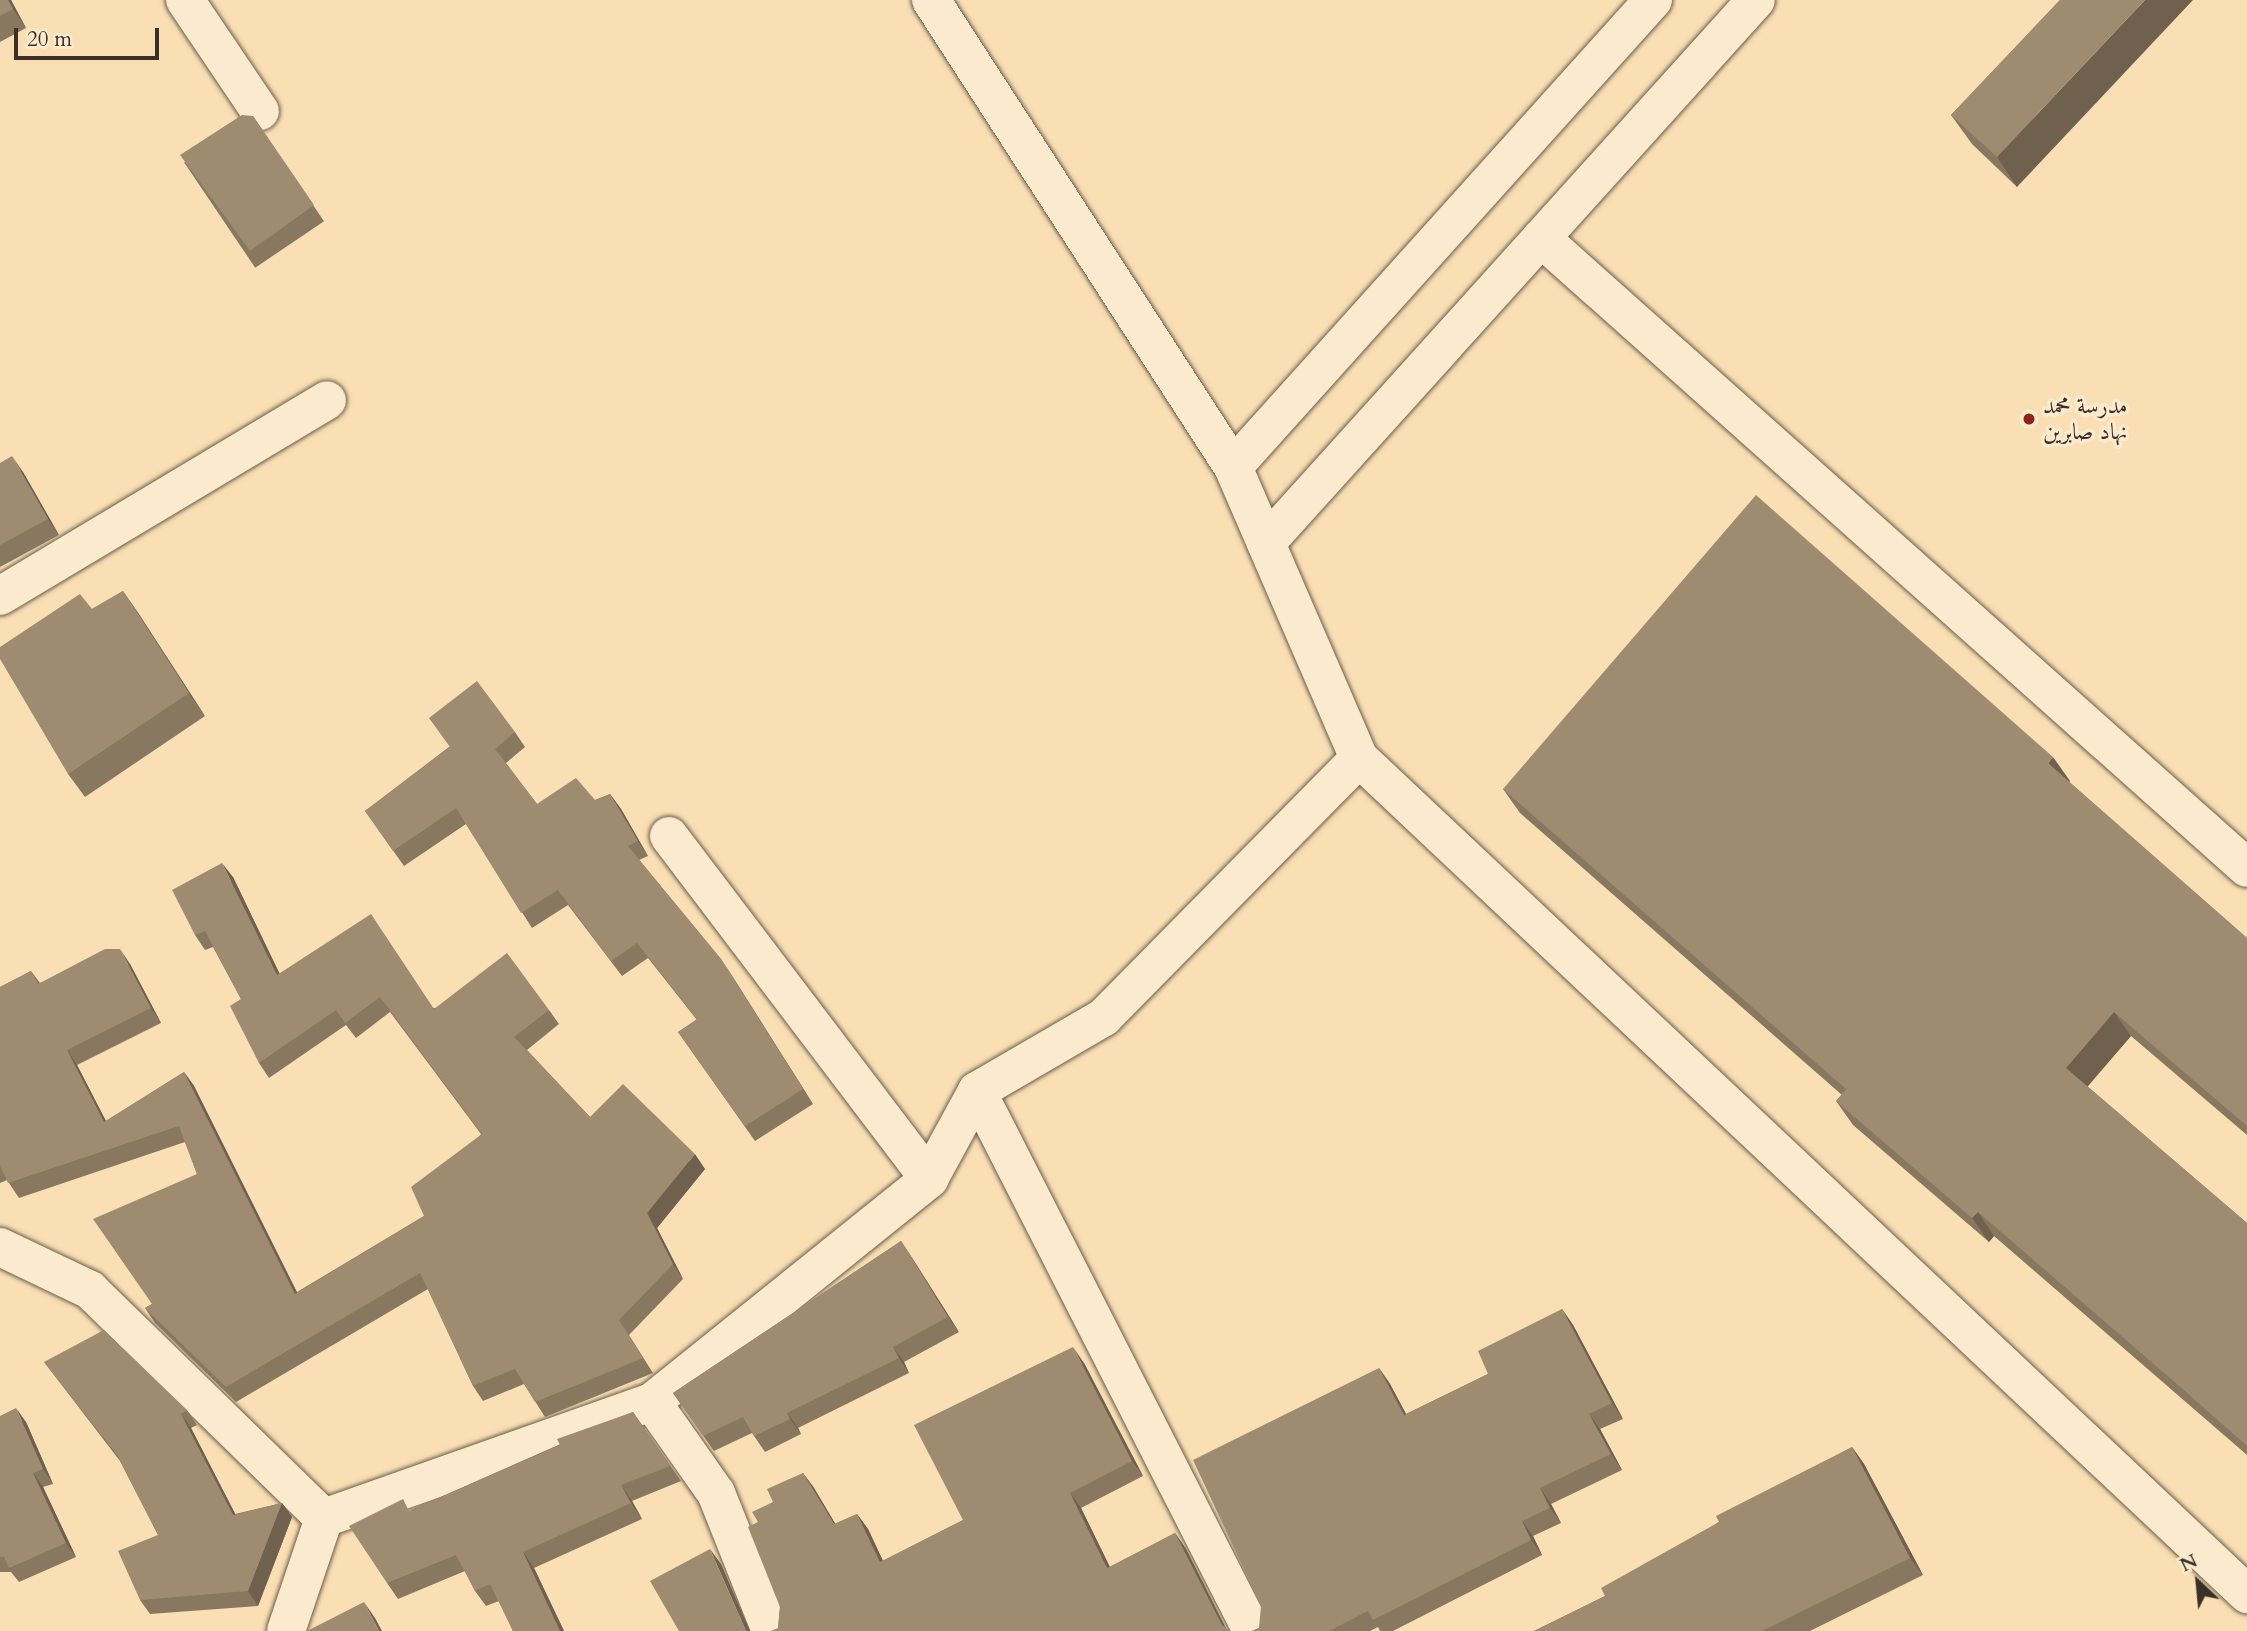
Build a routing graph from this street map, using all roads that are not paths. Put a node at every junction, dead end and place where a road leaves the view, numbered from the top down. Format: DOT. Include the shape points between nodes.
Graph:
graph roads {
  1 [pos="185,0"];
  2 [pos="931,0"];
  3 [pos="1653,0"];
  4 [pos="1756,0"];
  5 [pos="260,111"];
  6 [pos="1541,238"];
  7 [pos="327,400"];
  8 [pos="1233,467"];
  9 [pos="1266,543"];
  10 [pos="0,596"];
  11 [pos="1359,758"];
  12 [pos="669,835"];
  13 [pos="2247,868"];
  14 [pos="976,1091"];
  15 [pos="929,1179"];
  16 [pos="0,1247"];
  17 [pos="652,1402"];
  18 [pos="324,1518"];
  19 [pos="2247,1594"];
  20 [pos="286,1631"];
  21 [pos="771,1631"];
  22 [pos="1252,1631"];
  1 -- 5 [label="street"];
  2 -- 8 [label="street"];
  3 -- 8 [label="street"];
  4 -- 6 [label="street"];
  6 -- 9 [label="street"];
  6 -- 13 [label="street"];
  7 -- 10 [label="street"];
  8 -- 9 [label="street"];
  9 -- 11 [label="street"];
  11 -- 14 [label="street" via="1104,1017"];
  11 -- 19 [label="street"];
  12 -- 15 [label="street"];
  14 -- 15 [label="street"];
  14 -- 22 [label="street"];
  15 -- 17 [label="street"];
  16 -- 18 [label="street" via="90,1290"];
  17 -- 18 [label="street"];
  17 -- 21 [label="street" via="716,1493"];
  18 -- 20 [label="street"];
}
